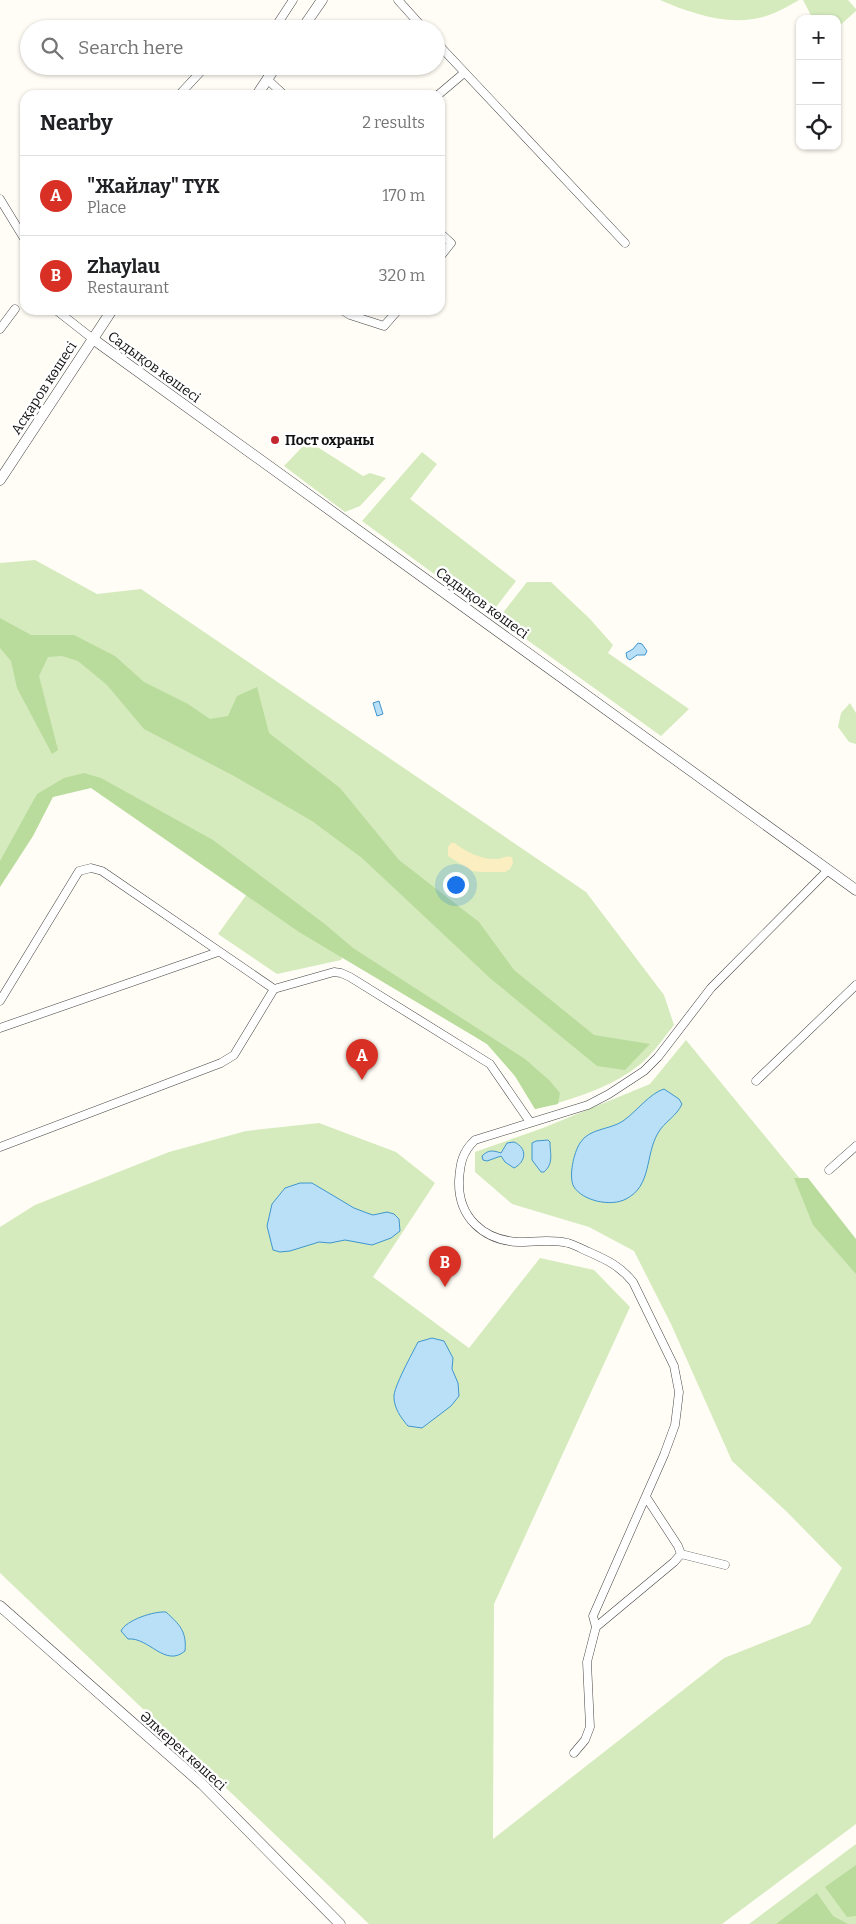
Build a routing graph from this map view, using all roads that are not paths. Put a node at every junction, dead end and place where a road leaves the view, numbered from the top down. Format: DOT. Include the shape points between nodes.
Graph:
graph roads {
  1 [pos="293,0"];
  2 [pos="322,0"];
  3 [pos="398,0"];
  4 [pos="280,20"];
  5 [pos="308,20"];
  6 [pos="416,20"];
  7 [pos="445,52"];
  8 [pos="464,73"];
  9 [pos="198,75"];
  10 [pos="270,75"];
  11 [pos="267,79"];
  12 [pos="184,90"];
  13 [pos="260,90"];
  14 [pos="279,90"];
  15 [pos="444,90"];
  16 [pos="0,199"];
  17 [pos="20,232"];
  18 [pos="445,238"];
  19 [pos="625,244"];
  20 [pos="445,251"];
  21 [pos="15,309"];
  22 [pos="62,315"];
  23 [pos="109,315"];
  24 [pos="350,315"];
  25 [pos="394,315"];
  26 [pos="0,329"];
  27 [pos="93,339"];
  28 [pos="0,480"];
  29 [pos="828,870"];
  30 [pos="856,890"];
  31 [pos="218,952"];
  32 [pos="856,985"];
  33 [pos="274,989"];
  34 [pos="0,1001"];
  35 [pos="0,1028"];
  36 [pos="756,1082"];
  37 [pos="530,1122"];
  38 [pos="856,1146"];
  39 [pos="0,1147"];
  40 [pos="829,1170"];
  41 [pos="646,1498"];
  42 [pos="681,1554"];
  43 [pos="725,1565"];
  44 [pos="0,1606"];
  45 [pos="596,1627"];
  46 [pos="574,1753"];
  47 [pos="340,1924"];
  1 -- 4 [label="street"];
  2 -- 5 [label="street"];
  3 -- 6 [label="street"];
  7 -- 8 [label="street"];
  8 -- 15 [label="street"];
  8 -- 19 [label="street"];
  9 -- 12 [label="street"];
  10 -- 11 [label="street"];
  11 -- 13 [label="street"];
  11 -- 14 [label="street"];
  16 -- 17 [label="street"];
  18 -- 20 [label="street" via="451,243"];
  21 -- 26 [label="street"];
  22 -- 27 [label="street"];
  23 -- 27 [label="street, Асқаров көшесі"];
  24 -- 25 [label="street" via="382,326"];
  27 -- 28 [label="street, Асқаров көшесі"];
  27 -- 29 [label="street, Садықов көшесі"];
  29 -- 30 [label="street, Садықов көшесі"];
  29 -- 37 [label="street" via="711,988 644,1071 588,1105"];
  31 -- 33 [label="street"];
  31 -- 34 [label="street" via="102,871 90,868 79,871"];
  31 -- 35 [label="street"];
  32 -- 36 [label="street"];
  33 -- 37 [label="street" via="334,972 350,977 490,1064"];
  33 -- 39 [label="street" via="234,1055 221,1063"];
  37 -- 41 [label="street" via="475,1140 467,1147 462,1158 459,1191 475,1226 492,1236 519,1242 540,1240 569,1244 615,1264 633,1282 674,1366 679,1392 675,1425"];
  38 -- 40 [label="street"];
  41 -- 42 [label="street"];
  41 -- 45 [label="street" via="597,1604 593,1616"];
  42 -- 43 [label="street"];
  42 -- 45 [label="street"];
  44 -- 47 [label="street, Әлмерек көшесі" via="202,1784"];
  45 -- 46 [label="street" via="587,1662 590,1727 586,1740"];
}
